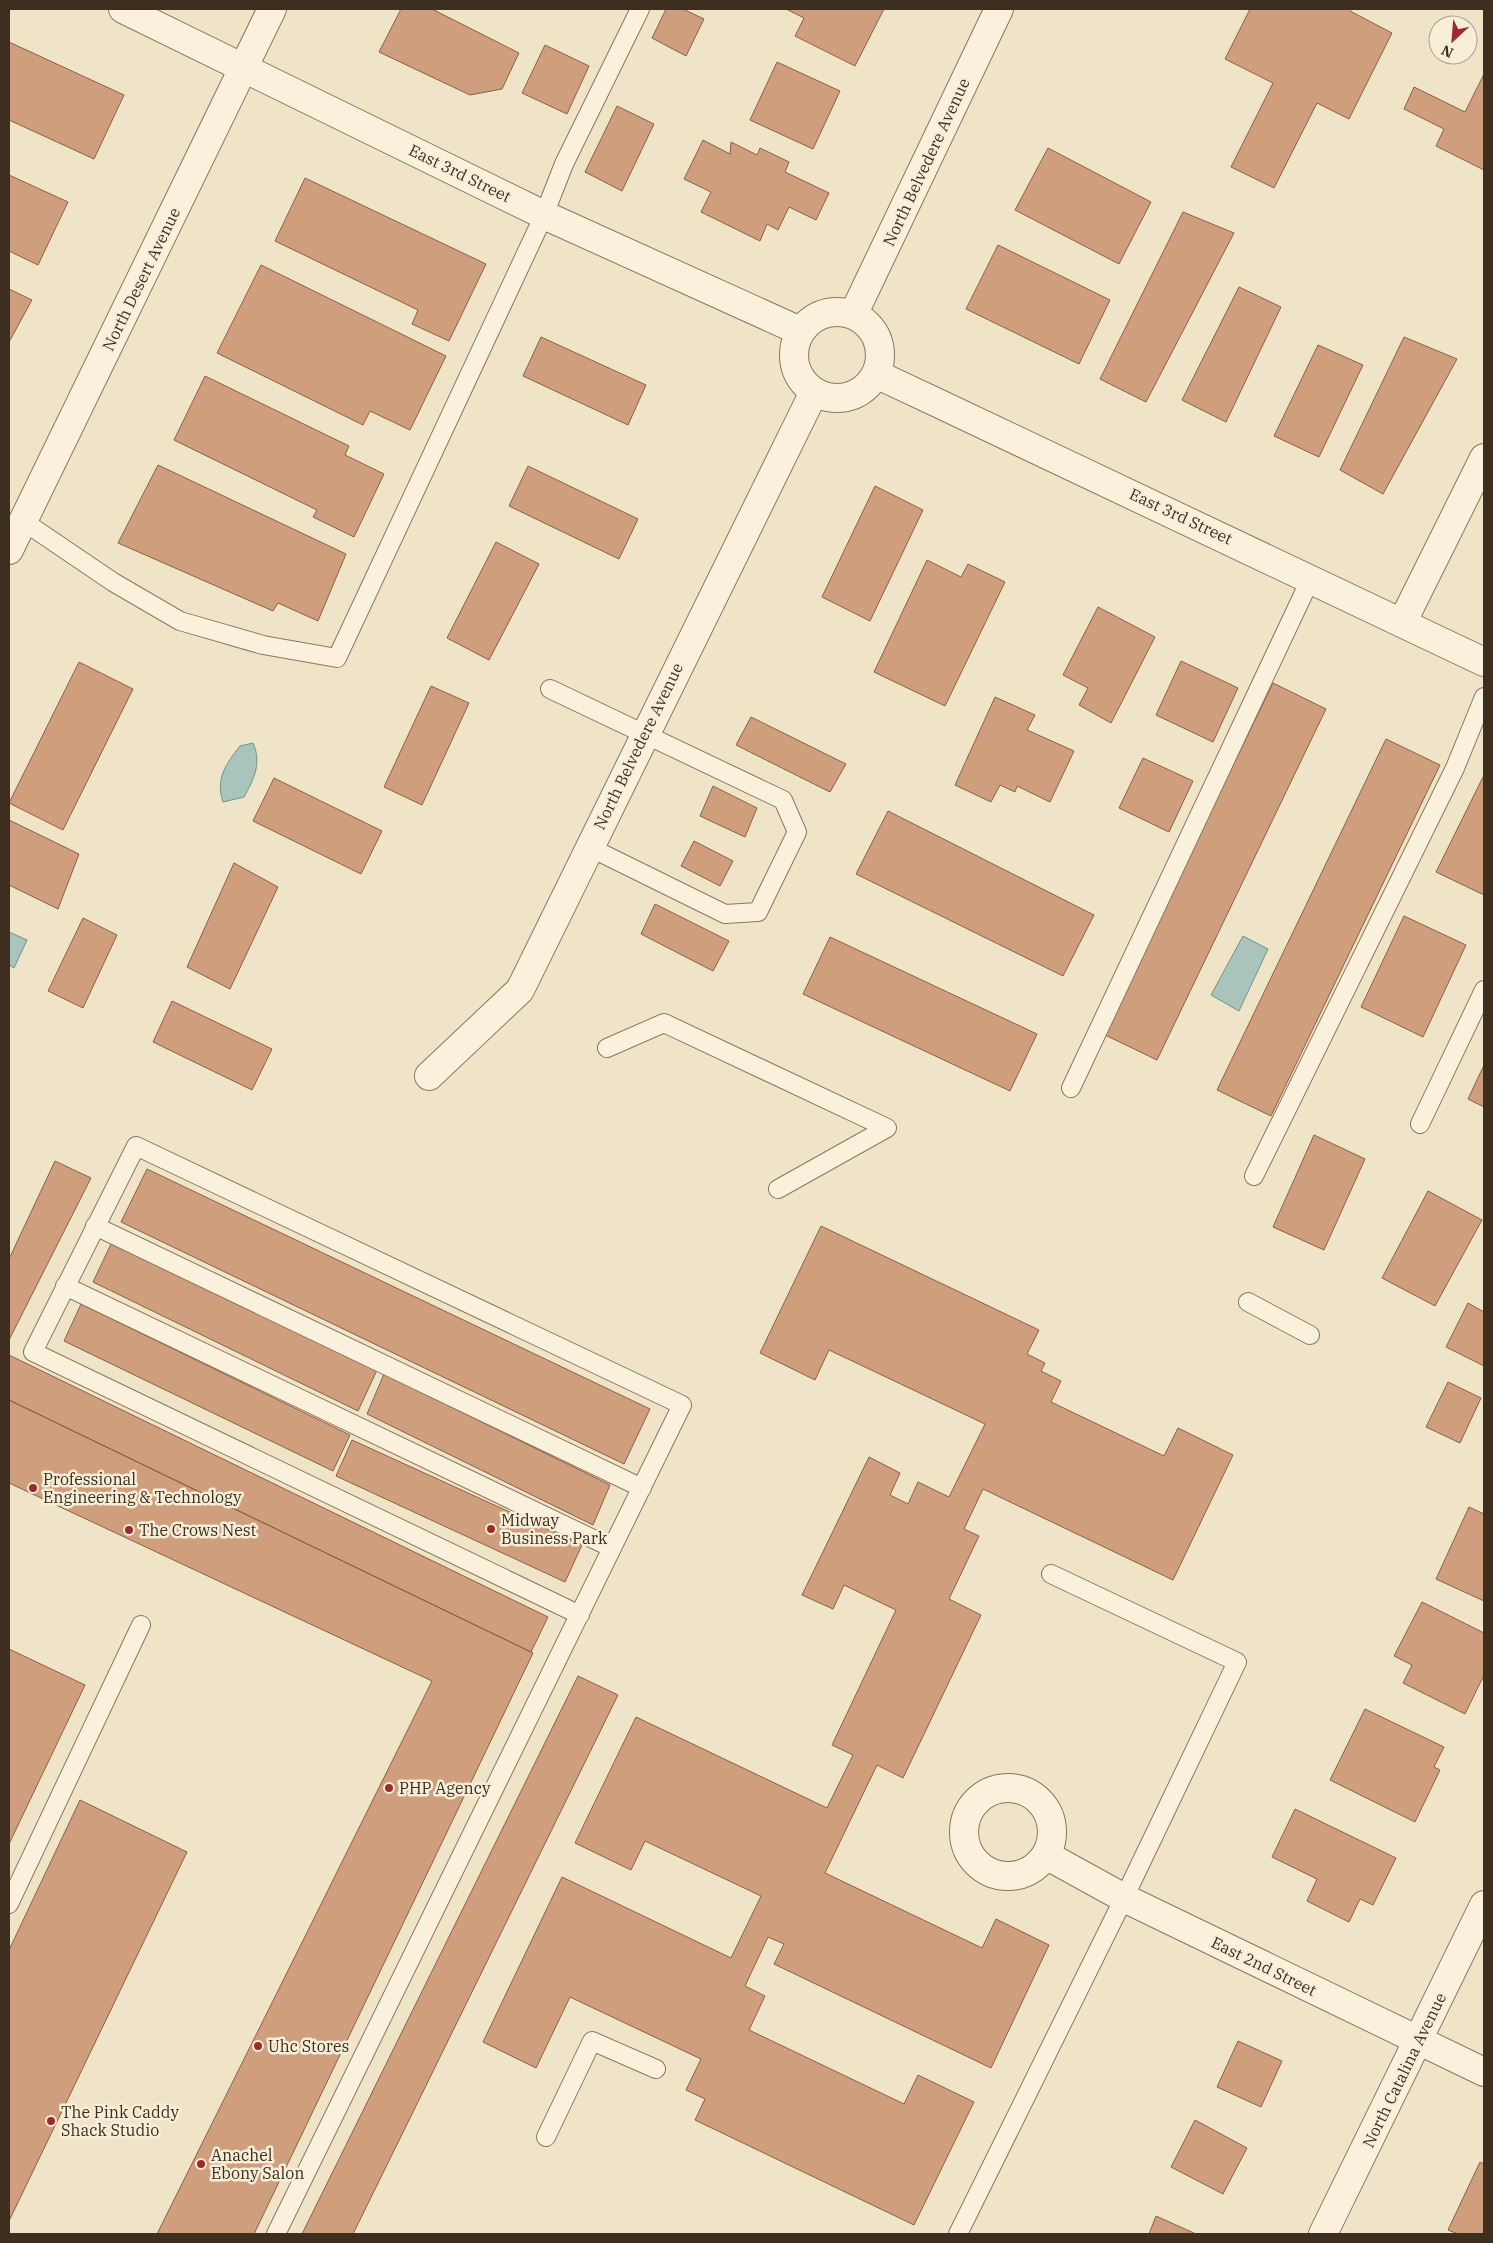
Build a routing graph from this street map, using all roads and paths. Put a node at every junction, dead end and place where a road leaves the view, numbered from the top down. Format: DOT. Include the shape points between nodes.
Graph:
graph roads {
  1 [pos="123,9"];
  2 [pos="272,9"];
  3 [pos="640,9"];
  4 [pos="999,9"];
  5 [pos="244,67"];
  6 [pos="544,215"];
  7 [pos="853,315"];
  8 [pos="800,331"];
  9 [pos="876,374"];
  10 [pos="814,392"];
  11 [pos="1484,458"];
  12 [pos="23,521"];
  13 [pos="9,550"];
  14 [pos="1310,580"];
  15 [pos="1402,623"];
  16 [pos="1484,662"];
  17 [pos="550,689"];
  18 [pos="1484,697"];
  19 [pos="644,734"];
  20 [pos="589,847"];
  21 [pos="1484,990"];
  22 [pos="607,1048"];
  23 [pos="429,1076"];
  24 [pos="1071,1088"];
  25 [pos="1420,1124"];
  26 [pos="1254,1176"];
  27 [pos="778,1189"];
  28 [pos="95,1226"];
  29 [pos="66,1286"];
  30 [pos="1248,1302"];
  31 [pos="1310,1335"];
  32 [pos="642,1488"];
  33 [pos="612,1548"];
  34 [pos="1052,1574"];
  35 [pos="580,1615"];
  36 [pos="141,1625"];
  37 [pos="1046,1855"];
  38 [pos="1124,1898"];
  39 [pos="9,1904"];
  40 [pos="1484,1904"];
  41 [pos="1418,2041"];
  42 [pos="656,2069"];
  43 [pos="1484,2072"];
  44 [pos="546,2137"];
  45 [pos="276,2234"];
  46 [pos="958,2234"];
  47 [pos="1323,2234"];
  1 -- 5 [label="street, East 3rd Street"];
  2 -- 5 [label="street, North Desert Avenue"];
  3 -- 6 [label="lane" via="564,164"];
  4 -- 7 [label="street, North Belvedere Avenue"];
  5 -- 6 [label="street, East 3rd Street"];
  5 -- 12 [label="street, North Desert Avenue"];
  6 -- 8 [label="street, East 3rd Street"];
  6 -- 12 [label="lane" via="338,658 263,645 180,621 113,582"];
  7 -- 8 [label="street" via="839,312 824,314 810,320"];
  7 -- 9 [label="street" via="874,333 880,360"];
  8 -- 10 [label="street" via="794,344 793,359 797,374"];
  9 -- 10 [label="street" via="858,394 831,398"];
  9 -- 14 [label="street, East 3rd Street" via="1230,539"];
  10 -- 19 [label="street, North Belvedere Avenue"];
  11 -- 15 [label="street"];
  12 -- 13 [label="street, North Desert Avenue"];
  14 -- 15 [label="street, East 3rd Street"];
  14 -- 24 [label="lane"];
  15 -- 16 [label="street, East 3rd Street"];
  17 -- 19 [label="lane"];
  18 -- 26 [label="lane" via="1455,768"];
  19 -- 20 [label="street, North Belvedere Avenue"];
  19 -- 20 [label="lane" via="782,800 797,832 758,912 725,914"];
  20 -- 23 [label="street, North Belvedere Avenue" via="520,990"];
  21 -- 25 [label="lane"];
  22 -- 27 [label="lane" via="664,1023 887,1128"];
  28 -- 29 [label="lane"];
  28 -- 32 [label="lane"];
  28 -- 32 [label="lane" via="136,1146 682,1405"];
  29 -- 33 [label="lane"];
  29 -- 35 [label="lane" via="32,1352"];
  30 -- 31 [label="lane"];
  32 -- 33 [label="lane"];
  33 -- 35 [label="lane"];
  34 -- 38 [label="lane" via="1238,1662"];
  35 -- 45 [label="lane"];
  36 -- 39 [label="lane"];
  37 -- 38 [label="street, East 2nd Street"];
  38 -- 41 [label="street, East 2nd Street"];
  38 -- 46 [label="lane"];
  40 -- 41 [label="street, North Catalina Avenue"];
  41 -- 43 [label="street, East 2nd Street"];
  41 -- 47 [label="street, North Catalina Avenue"];
  42 -- 44 [label="lane" via="592,2042"];
}
